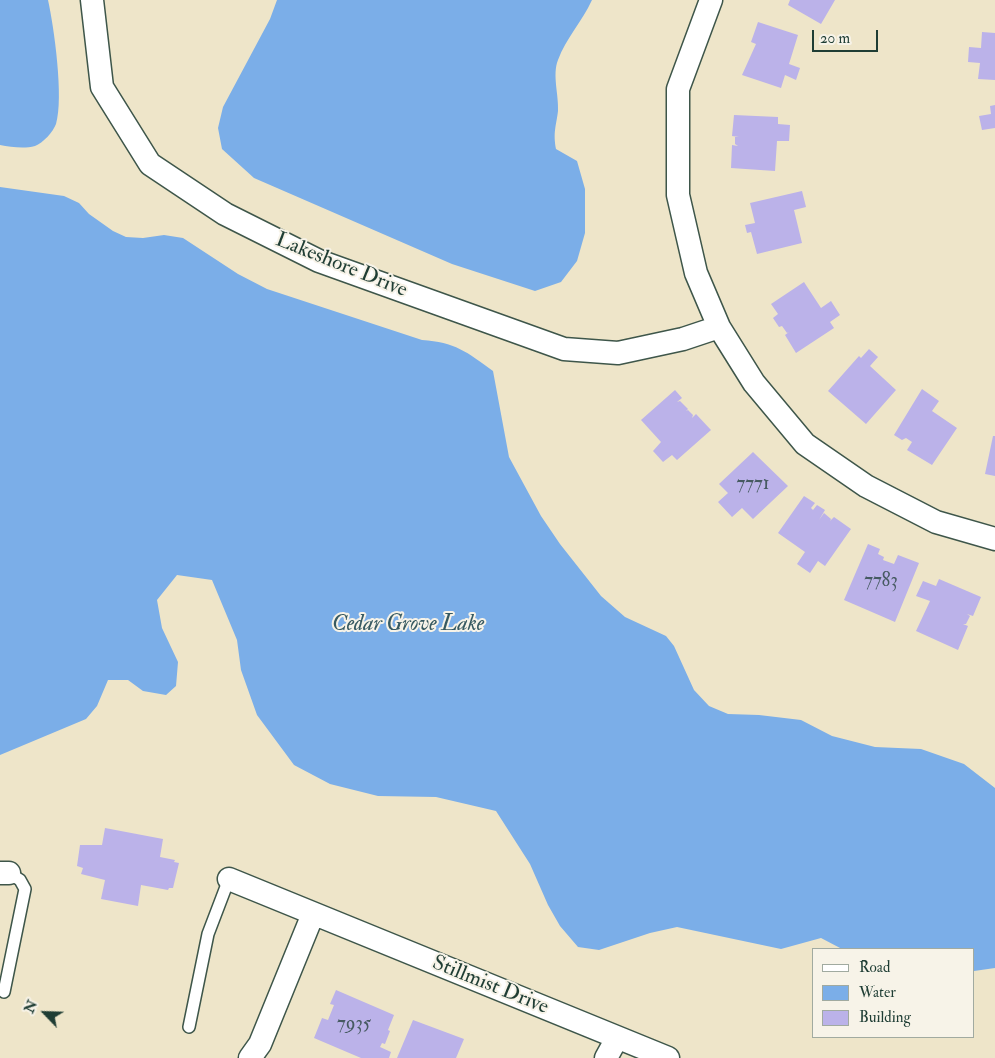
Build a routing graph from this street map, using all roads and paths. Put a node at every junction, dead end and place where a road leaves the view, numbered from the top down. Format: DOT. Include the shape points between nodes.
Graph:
graph roads {
  1 [pos="92,0"];
  2 [pos="711,0"];
  3 [pos="719,327"];
  4 [pos="995,539"];
  5 [pos="4,873"];
  6 [pos="229,879"];
  7 [pos="313,914"];
  8 [pos="4,992"];
  9 [pos="189,1027"];
  10 [pos="618,1038"];
  11 [pos="250,1058"];
  12 [pos="606,1058"];
  13 [pos="668,1058"];
  1 -- 3 [label="street, Lakeshore Drive" via="102,87 106,95 150,164 225,214 319,261 564,350 618,352 683,340"];
  2 -- 3 [label="street" via="678,89 678,195 696,273"];
  3 -- 4 [label="street" via="754,382 805,444 866,486 936,522"];
  5 -- 8 [label="lane" via="20,880 25,889"];
  6 -- 7 [label="street, Stillmist Drive"];
  6 -- 9 [label="lane" via="208,934"];
  7 -- 10 [label="street, Stillmist Drive"];
  7 -- 11 [label="street" via="260,1044"];
  10 -- 12 [label="street"];
  10 -- 13 [label="street, Stillmist Drive"];
}
